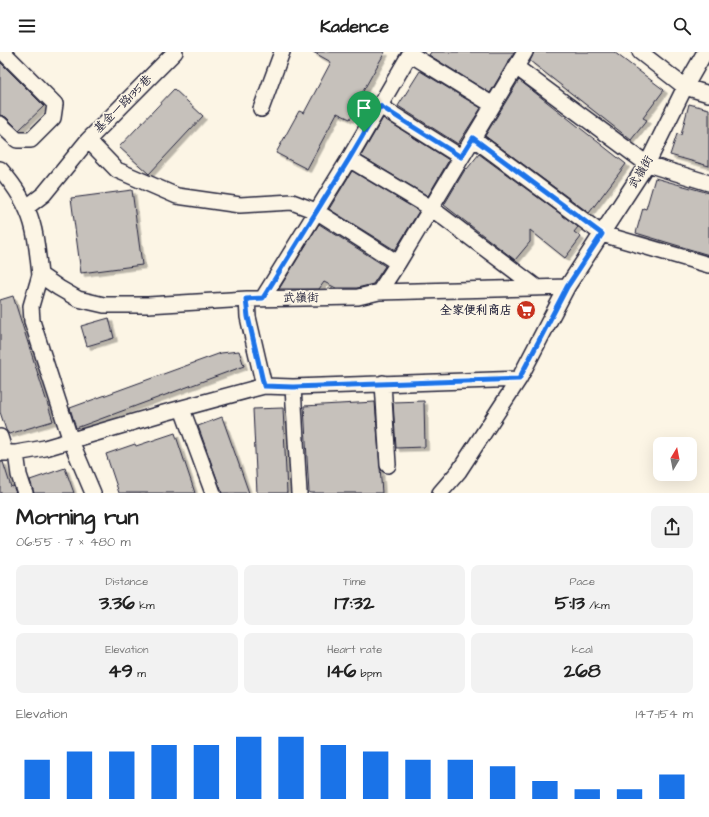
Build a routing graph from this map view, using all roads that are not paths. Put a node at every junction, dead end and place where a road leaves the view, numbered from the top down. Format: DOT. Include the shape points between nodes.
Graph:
graph roads {
  1 [pos="3,52"];
  2 [pos="175,52"];
  3 [pos="282,52"];
  4 [pos="640,52"];
  5 [pos="705,52"];
  6 [pos="410,53"];
  7 [pos="523,53"];
  8 [pos="516,67"];
  9 [pos="685,87"];
  10 [pos="709,94"];
  11 [pos="493,105"];
  12 [pos="380,106"];
  13 [pos="261,109"];
  14 [pos="0,124"];
  15 [pos="473,138"];
  16 [pos="88,140"];
  17 [pos="461,157"];
  18 [pos="349,159"];
  19 [pos="647,164"];
  20 [pos="0,170"];
  21 [pos="709,183"];
  22 [pos="26,207"];
  23 [pos="431,208"];
  24 [pos="316,211"];
  25 [pos="602,234"];
  26 [pos="398,264"];
  27 [pos="709,265"];
  28 [pos="40,275"];
  29 [pos="536,287"];
  30 [pos="567,287"];
  31 [pos="379,292"];
  32 [pos="263,298"];
  33 [pos="246,299"];
  34 [pos="519,379"];
  35 [pos="383,383"];
  36 [pos="264,386"];
  37 [pos="293,387"];
  38 [pos="182,409"];
  39 [pos="0,437"];
  40 [pos="71,441"];
  41 [pos="7,453"];
  42 [pos="388,465"];
  43 [pos="25,493"];
  44 [pos="94,493"];
  45 [pos="213,493"];
  46 [pos="299,493"];
  47 [pos="440,493"];
  1 -- 14 [label="street" via="55,104 53,118 31,140 17,140"];
  2 -- 16 [label="street, 基金一路135巷"];
  3 -- 13 [label="street"];
  4 -- 9 [label="street"];
  5 -- 9 [label="street, 武嶺街"];
  6 -- 11 [label="street"];
  6 -- 12 [label="street"];
  7 -- 8 [label="street"];
  8 -- 11 [label="street"];
  8 -- 19 [label="street"];
  9 -- 10 [label="street"];
  9 -- 19 [label="street, 武嶺街"];
  11 -- 15 [label="street"];
  12 -- 17 [label="street"];
  12 -- 18 [label="street"];
  15 -- 17 [label="street"];
  15 -- 25 [label="street"];
  16 -- 22 [label="street, 基金一路135巷" via="44,194"];
  16 -- 24 [label="street" via="117,170 177,196 240,205 292,202"];
  17 -- 23 [label="street"];
  18 -- 23 [label="street"];
  18 -- 24 [label="street"];
  19 -- 21 [label="street"];
  19 -- 25 [label="street, 武嶺街"];
  20 -- 22 [label="street" via="14,185"];
  22 -- 28 [label="street" via="32,224"];
  23 -- 26 [label="street"];
  23 -- 29 [label="street"];
  24 -- 26 [label="street"];
  24 -- 32 [label="street"];
  25 -- 27 [label="street"];
  25 -- 30 [label="street, 武嶺街"];
  26 -- 31 [label="street"];
  28 -- 33 [label="street, 武嶺街" via="78,299 104,304 148,305"];
  28 -- 40 [label="street" via="31,306 32,321"];
  29 -- 30 [label="street, 武嶺街"];
  29 -- 31 [label="street, 武嶺街"];
  30 -- 34 [label="street, 武嶺街"];
  31 -- 32 [label="street, 武嶺街" via="358,296"];
  32 -- 33 [label="street, 武嶺街"];
  33 -- 36 [label="street"];
  34 -- 35 [label="street"];
  34 -- 47 [label="street, 武嶺街" via="459,471"];
  35 -- 37 [label="street"];
  35 -- 42 [label="street"];
  36 -- 37 [label="street"];
  36 -- 38 [label="street"];
  37 -- 46 [label="street"];
  38 -- 40 [label="street"];
  38 -- 45 [label="street"];
  39 -- 41 [label="street"];
  40 -- 41 [label="street" via="45,448"];
  40 -- 44 [label="street"];
  41 -- 43 [label="street"];
}
